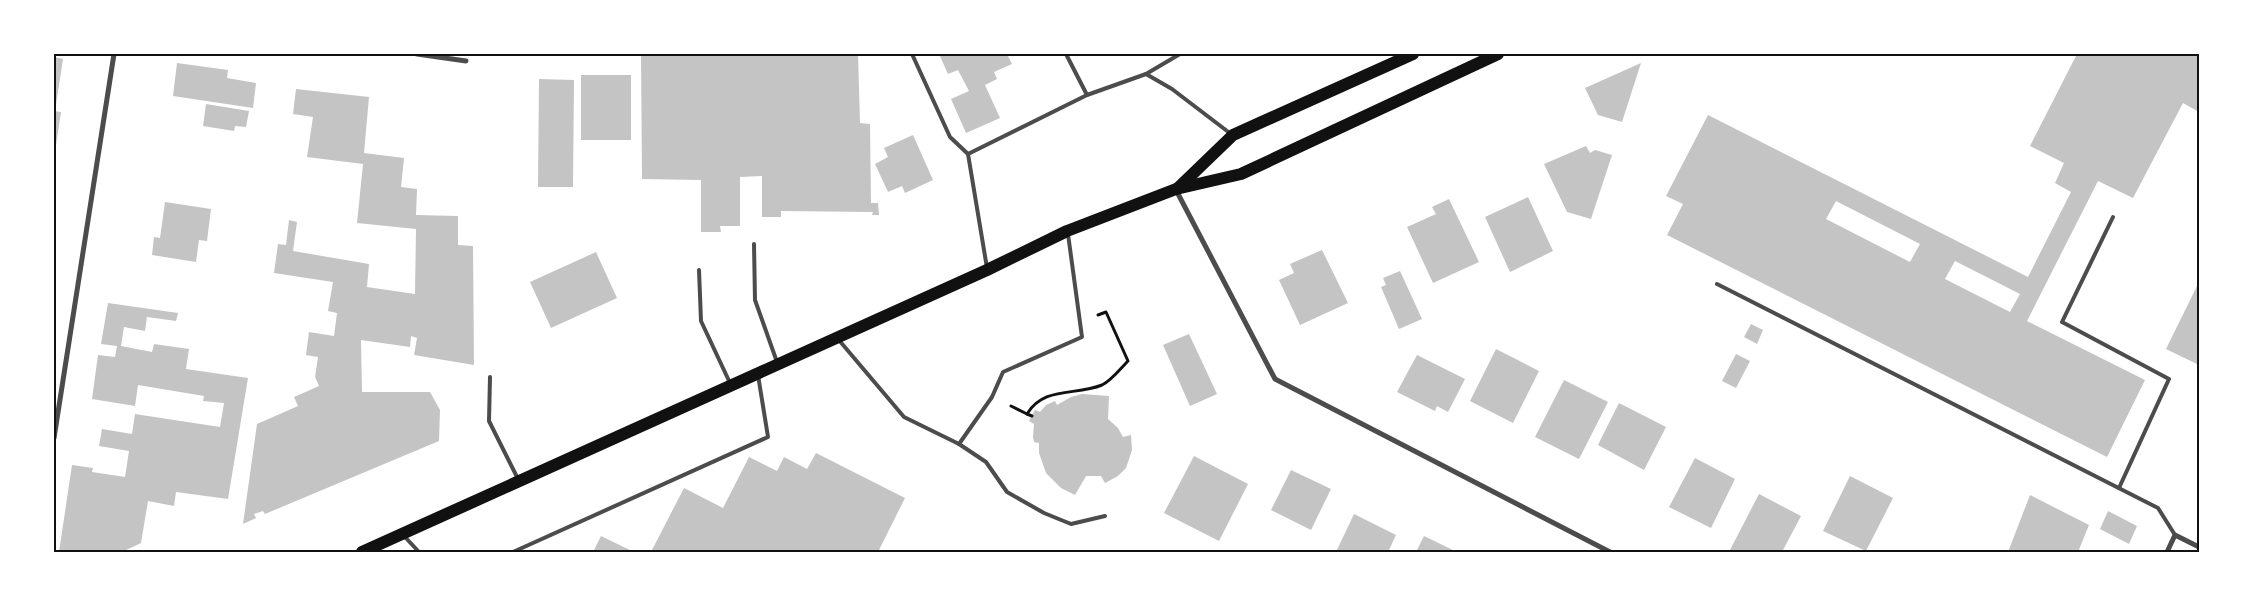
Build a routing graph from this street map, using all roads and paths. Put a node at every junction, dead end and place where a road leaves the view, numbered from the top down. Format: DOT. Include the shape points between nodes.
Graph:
graph roads {
  1 [pos="114,54"];
  2 [pos="417,54"];
  3 [pos="912,54"];
  4 [pos="1066,54"];
  5 [pos="1180,54"];
  6 [pos="1413,54"];
  7 [pos="1498,54"];
  8 [pos="466,61"];
  9 [pos="1146,74"];
  10 [pos="1087,95"];
  11 [pos="1233,135"];
  12 [pos="968,154"];
  13 [pos="1176,189"];
  14 [pos="2113,217"];
  15 [pos="1067,231"];
  16 [pos="754,244"];
  17 [pos="699,270"];
  18 [pos="987,270"];
  19 [pos="1717,284"];
  20 [pos="1079,322"];
  21 [pos="837,338"];
  22 [pos="778,364"];
  23 [pos="758,373"];
  24 [pos="490,377"];
  25 [pos="731,385"];
  26 [pos="1032,416"];
  27 [pos="54,438"];
  28 [pos="959,444"];
  29 [pos="519,482"];
  30 [pos="2119,488"];
  31 [pos="1105,516"];
  32 [pos="403,534"];
  33 [pos="2175,535"];
  34 [pos="2199,547"];
  35 [pos="362,552"];
  36 [pos="419,552"];
  37 [pos="513,552"];
  38 [pos="1610,552"];
  39 [pos="2167,552"];
  1 -- 27 [label="street"];
  2 -- 8 [label="street"];
  3 -- 12 [label="lane" via="950,137"];
  4 -- 10 [label="lane"];
  5 -- 9 [label="lane"];
  6 -- 11 [label="main road"];
  7 -- 13 [label="main road" via="1241,174"];
  9 -- 10 [label="lane"];
  9 -- 11 [label="lane" via="1172,89"];
  10 -- 12 [label="lane"];
  11 -- 13 [label="main road"];
  12 -- 18 [label="lane"];
  13 -- 15 [label="main road"];
  13 -- 38 [label="street" via="1275,378"];
  14 -- 30 [label="lane" via="2062,322 2169,378"];
  15 -- 18 [label="main road"];
  15 -- 20 [label="lane"];
  16 -- 22 [label="lane" via="755,300"];
  17 -- 25 [label="lane" via="701,321"];
  18 -- 21 [label="main road"];
  19 -- 30 [label="lane"];
  20 -- 26 [label="path" via="1106,312 1128,361 1103,385 1034,402 1027,414"];
  20 -- 28 [label="lane" via="1082,337 1004,372 992,397"];
  21 -- 22 [label="main road"];
  21 -- 28 [label="lane" via="904,417"];
  22 -- 23 [label="main road"];
  23 -- 25 [label="main road"];
  23 -- 37 [label="lane" via="768,437"];
  24 -- 29 [label="lane" via="489,421"];
  25 -- 29 [label="main road"];
  28 -- 31 [label="lane" via="986,462 1007,492 1044,513 1071,524"];
  29 -- 32 [label="main road"];
  30 -- 33 [label="lane" via="2158,508"];
  32 -- 35 [label="main road"];
  32 -- 36 [label="lane"];
  33 -- 34 [label="street"];
  33 -- 39 [label="street"];
}
